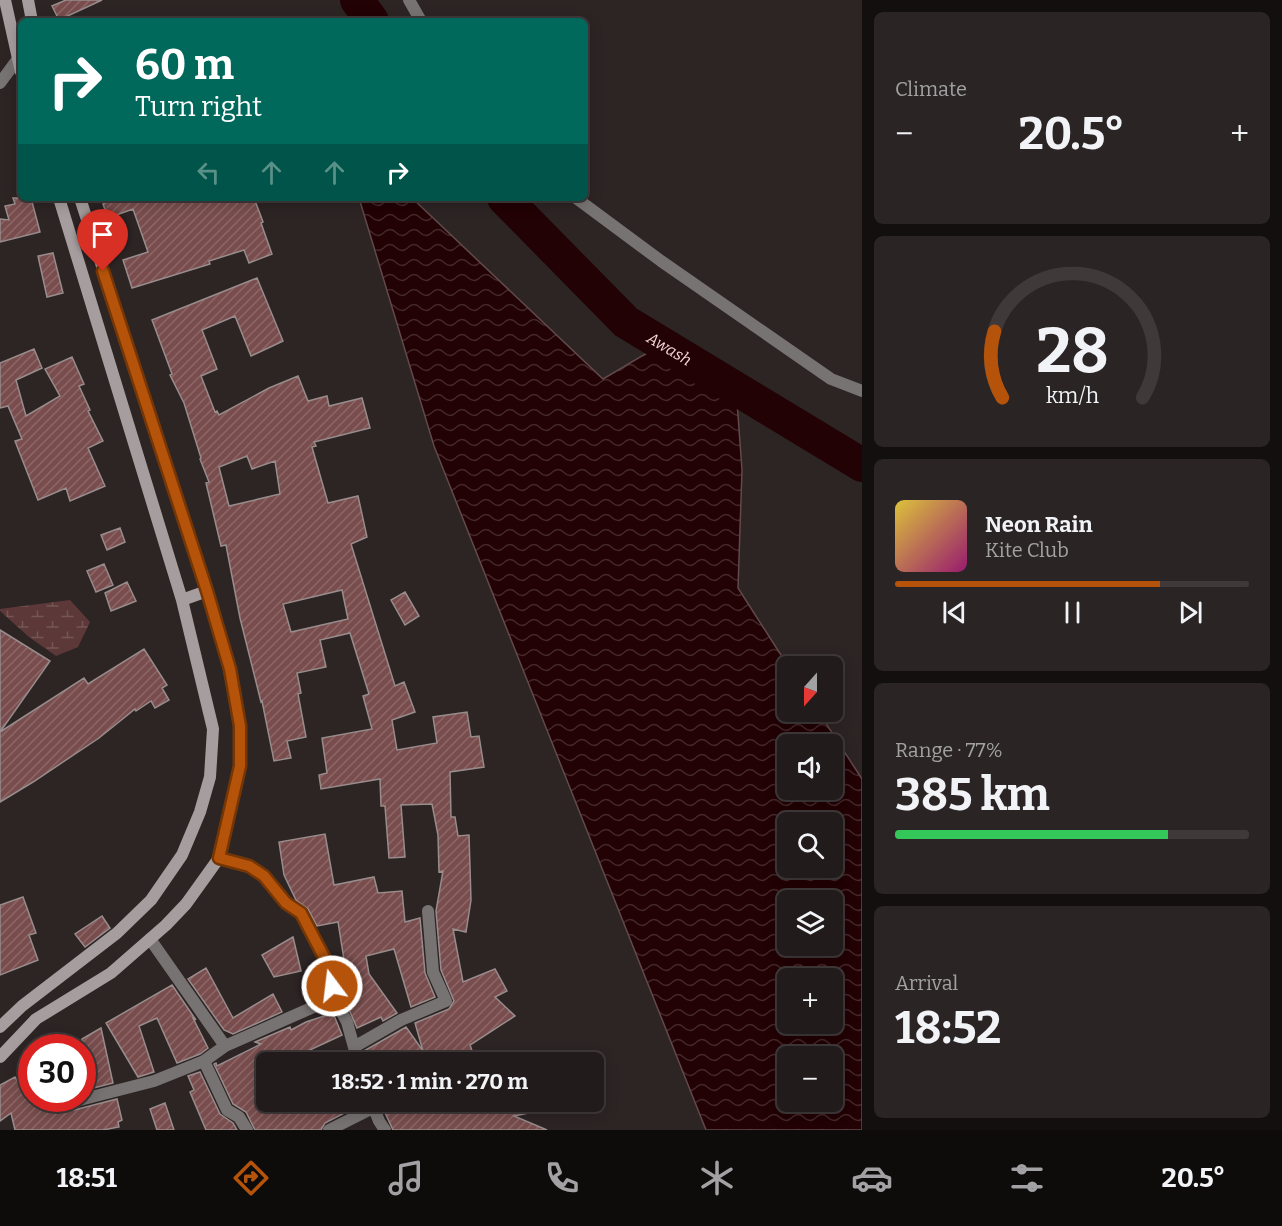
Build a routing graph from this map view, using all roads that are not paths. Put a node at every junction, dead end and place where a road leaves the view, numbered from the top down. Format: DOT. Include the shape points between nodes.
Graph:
graph roads {
  1 [pos="5,0"];
  2 [pos="28,0"];
  3 [pos="409,0"];
  4 [pos="31,18"];
  5 [pos="419,18"];
  6 [pos="18,55"];
  7 [pos="18,65"];
  8 [pos="0,83"];
  9 [pos="60,201"];
  10 [pos="81,201"];
  11 [pos="580,201"];
  12 [pos="862,391"];
  13 [pos="207,591"];
  14 [pos="182,600"];
  15 [pos="219,858"];
  16 [pos="428,911"];
  17 [pos="150,939"];
  18 [pos="334,998"];
  19 [pos="0,1027"];
  20 [pos="225,1046"];
  21 [pos="354,1047"];
  22 [pos="355,1052"];
  23 [pos="0,1057"];
  24 [pos="204,1061"];
  25 [pos="96,1096"];
  26 [pos="359,1112"];
  27 [pos="376,1112"];
  28 [pos="247,1130"];
  29 [pos="329,1130"];
  30 [pos="384,1130"];
  1 -- 6 [label="main road"];
  2 -- 4 [label="main road"];
  3 -- 5 [label="street"];
  7 -- 8 [label="street"];
  9 -- 14 [label="main road"];
  10 -- 13 [label="main road"];
  11 -- 12 [label="street" via="831,379"];
  13 -- 14 [label="main road"];
  13 -- 15 [label="main road" via="230,669 240,726 240,766"];
  14 -- 19 [label="main road" via="213,729 210,777 182,855 151,900 117,933 21,1006"];
  15 -- 17 [label="main road" via="186,904"];
  15 -- 18 [label="street" via="249,866 264,876 286,903 301,913 324,957"];
  16 -- 21 [label="street" via="433,972 446,1001 401,1020"];
  17 -- 20 [label="street"];
  17 -- 23 [label="main road" via="111,972 36,1019"];
  18 -- 20 [label="street"];
  18 -- 21 [label="street"];
  20 -- 24 [label="street"];
  21 -- 22 [label="street"];
  24 -- 25 [label="street" via="154,1081"];
  24 -- 28 [label="street" via="227,1110 239,1116"];
  26 -- 29 [label="street"];
  27 -- 30 [label="street"];
}
